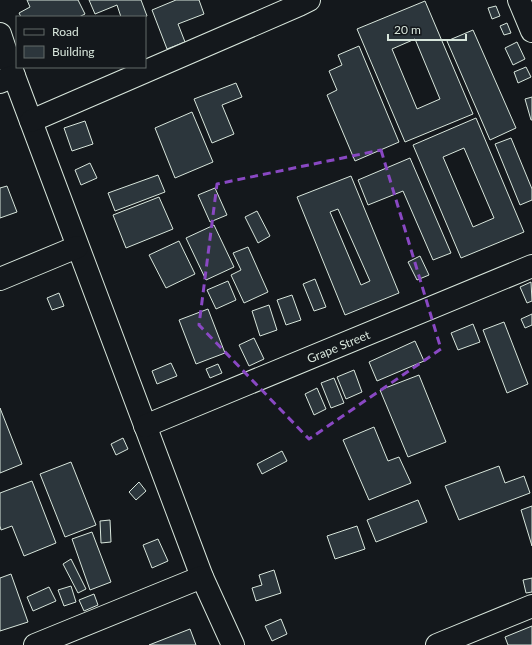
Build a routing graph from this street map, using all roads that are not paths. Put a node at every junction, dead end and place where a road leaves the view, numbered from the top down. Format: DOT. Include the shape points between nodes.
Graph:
graph roads {
  1 [pos="309,0"];
  2 [pos="519,0"];
  3 [pos="532,30"];
  4 [pos="0,34"];
  5 [pos="7,79"];
  6 [pos="31,121"];
  7 [pos="77,247"];
  8 [pos="532,266"];
  9 [pos="0,279"];
  10 [pos="145,426"];
  11 [pos="202,577"];
  12 [pos="532,606"];
  13 [pos="34,645"];
  14 [pos="233,645"];
  15 [pos="437,645"];
  1 -- 6 [label="street"];
  2 -- 3 [label="street"];
  4 -- 5 [label="street"];
  5 -- 6 [label="street"];
  6 -- 7 [label="street"];
  7 -- 9 [label="street"];
  7 -- 10 [label="street"];
  8 -- 10 [label="street, Grape Street"];
  10 -- 11 [label="street"];
  11 -- 13 [label="street"];
  11 -- 14 [label="street"];
  12 -- 15 [label="street"];
}
